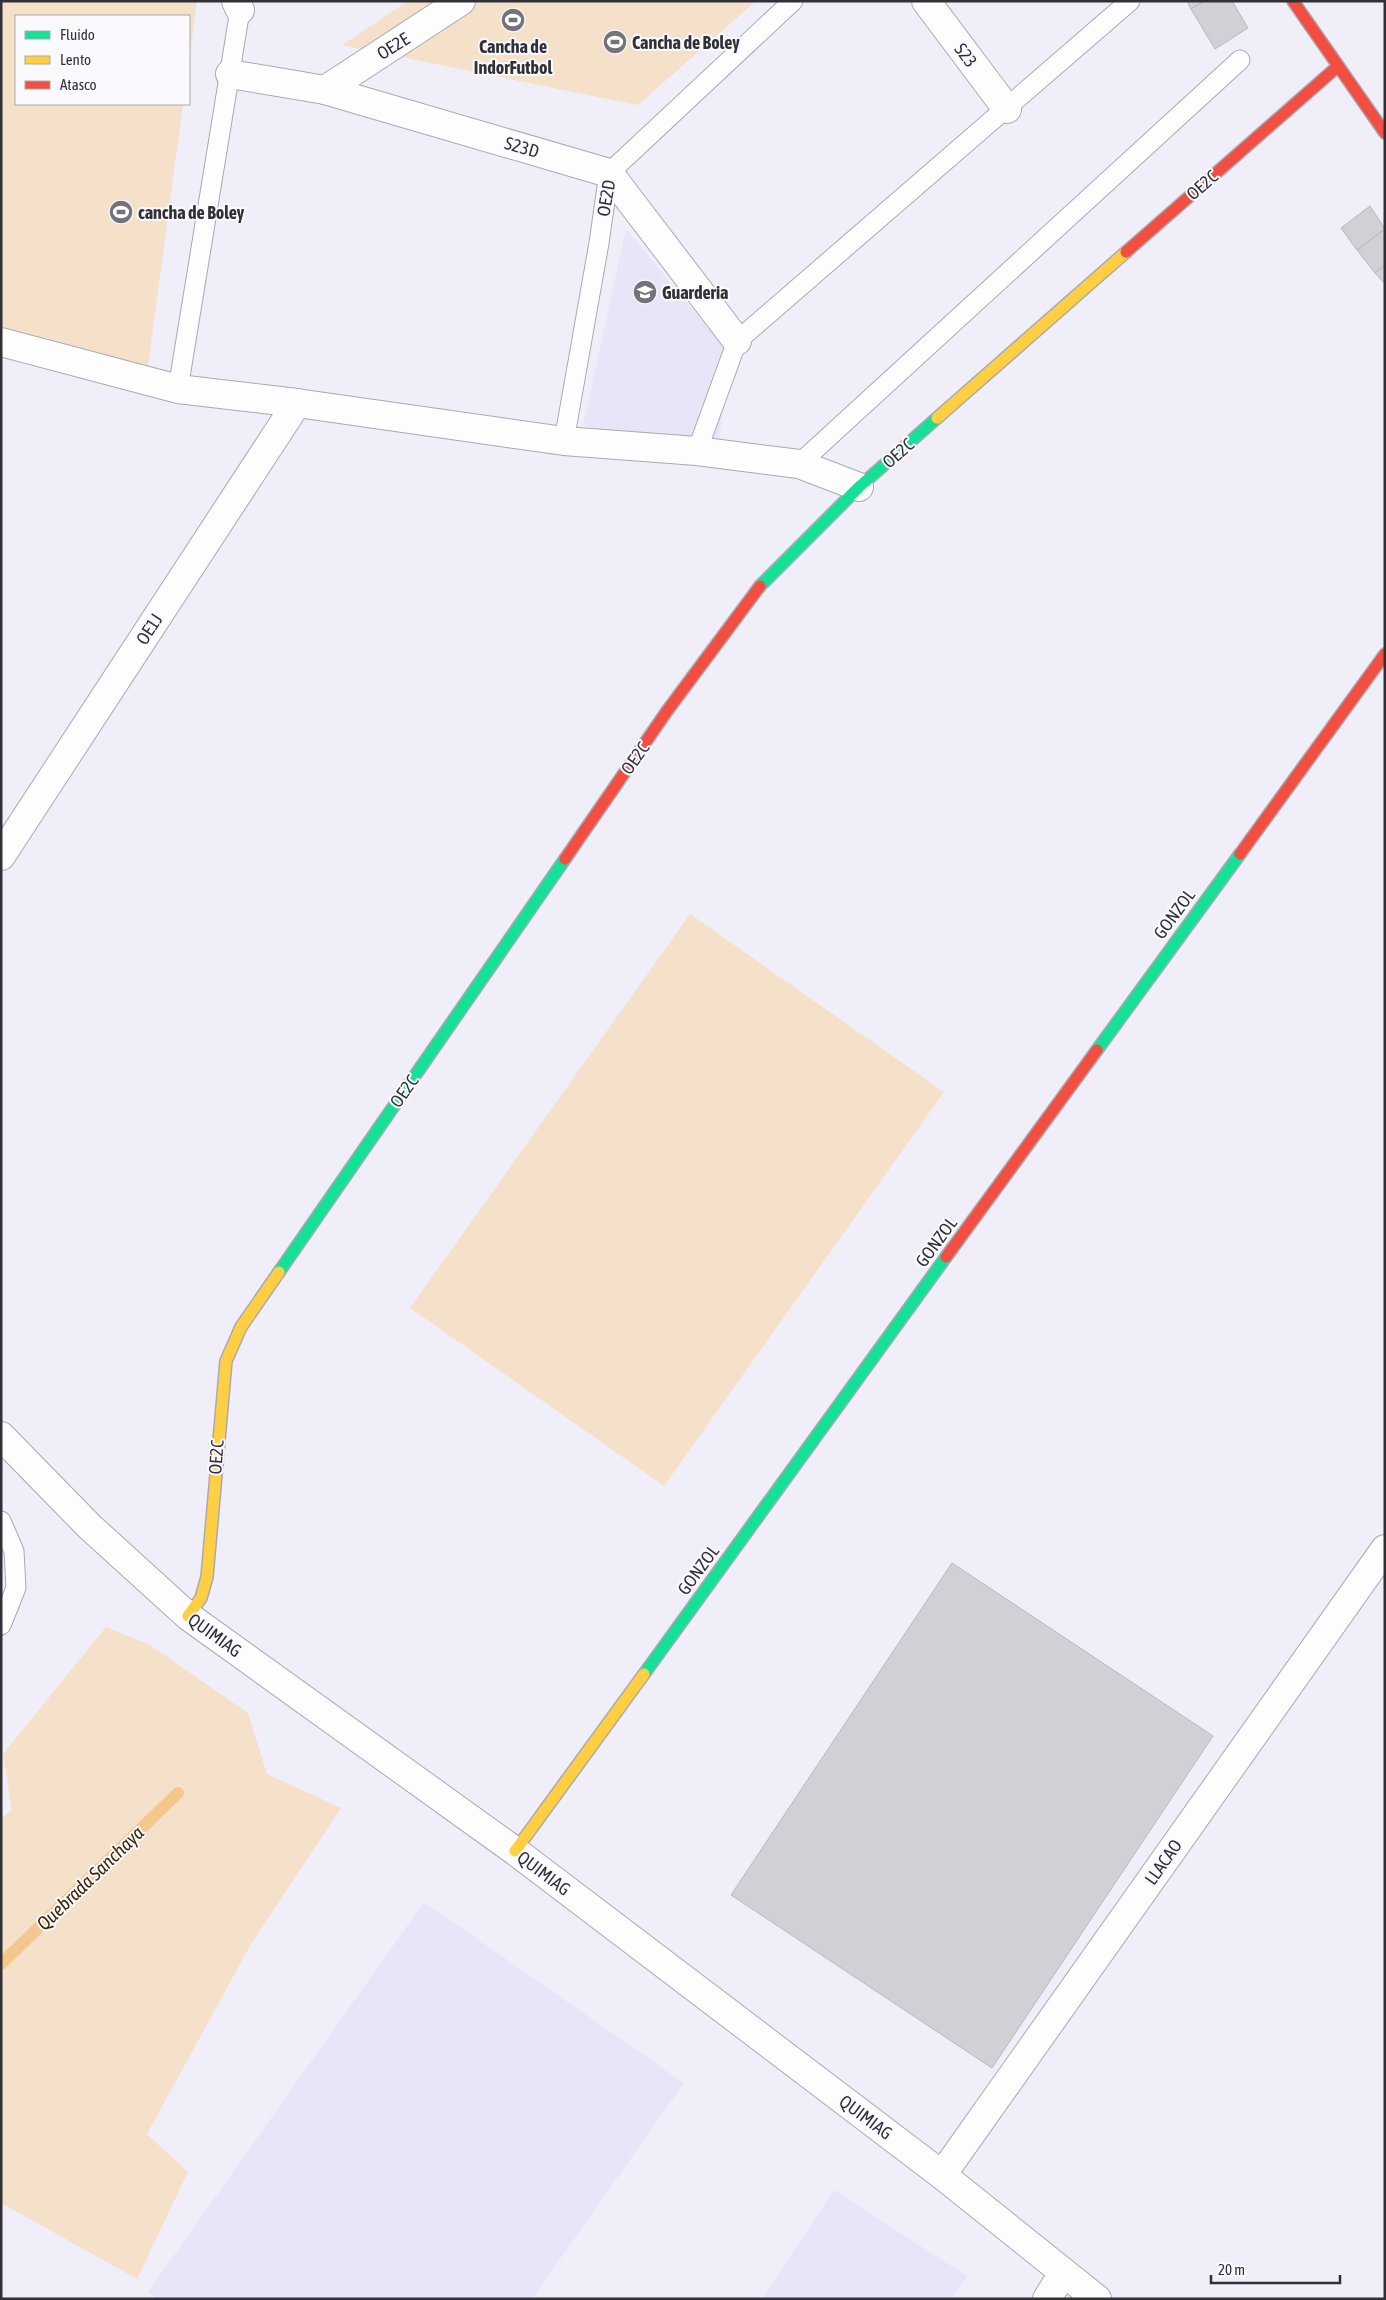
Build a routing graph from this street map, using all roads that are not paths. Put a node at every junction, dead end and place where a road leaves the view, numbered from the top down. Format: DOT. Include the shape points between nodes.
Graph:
graph roads {
  1 [pos="461,1"];
  2 [pos="793,1"];
  3 [pos="926,1"];
  4 [pos="1130,1"];
  5 [pos="1294,1"];
  6 [pos="238,5"];
  7 [pos="1240,60"];
  8 [pos="1337,66"];
  9 [pos="230,74"];
  10 [pos="325,90"];
  11 [pos="1007,109"];
  12 [pos="1385,132"];
  13 [pos="609,173"];
  14 [pos="737,341"];
  15 [pos="1,342"];
  16 [pos="178,388"];
  17 [pos="297,403"];
  18 [pos="564,441"];
  19 [pos="697,450"];
  20 [pos="799,464"];
  21 [pos="859,487"];
  22 [pos="1385,654"];
  23 [pos="1,856"];
  24 [pos="1,1436"];
  25 [pos="1,1521"];
  26 [pos="1385,1549"];
  27 [pos="188,1616"];
  28 [pos="1,1624"];
  29 [pos="515,1851"];
  30 [pos="942,2174"];
  31 [pos="1063,2273"];
  32 [pos="1046,2299"];
  33 [pos="1097,2299"];
  1 -- 10 [label="street, OE2E"];
  2 -- 13 [label="lane, OE2D"];
  3 -- 11 [label="street, S23"];
  4 -- 11 [label="lane"];
  5 -- 8 [label="street"];
  6 -- 9 [label="lane"];
  7 -- 20 [label="lane"];
  8 -- 12 [label="street"];
  8 -- 21 [label="street, OE2C"];
  9 -- 10 [label="street, S23D"];
  9 -- 16 [label="lane"];
  10 -- 13 [label="street, S23D"];
  11 -- 14 [label="lane"];
  13 -- 14 [label="street"];
  13 -- 18 [label="lane, OE2D"];
  14 -- 19 [label="lane"];
  15 -- 16 [label="street"];
  16 -- 17 [label="street"];
  17 -- 18 [label="street"];
  17 -- 23 [label="street, OE1J"];
  18 -- 19 [label="street"];
  19 -- 20 [label="street"];
  20 -- 21 [label="street"];
  21 -- 27 [label="street, OE2C" via="753,593 662,719 242,1327 226,1361 207,1577 201,1598"];
  22 -- 29 [label="street, GONZOL"];
  24 -- 27 [label="street, QUIMIAG" via="90,1527"];
  25 -- 28 [label="lane" via="14,1551 16,1588"];
  26 -- 30 [label="street, LLACAO"];
  27 -- 29 [label="street, QUIMIAG"];
  29 -- 30 [label="street, QUIMIAG"];
  30 -- 31 [label="street, QUIMIAG"];
  31 -- 32 [label="street"];
  31 -- 33 [label="street, QUIMIAG"];
}
